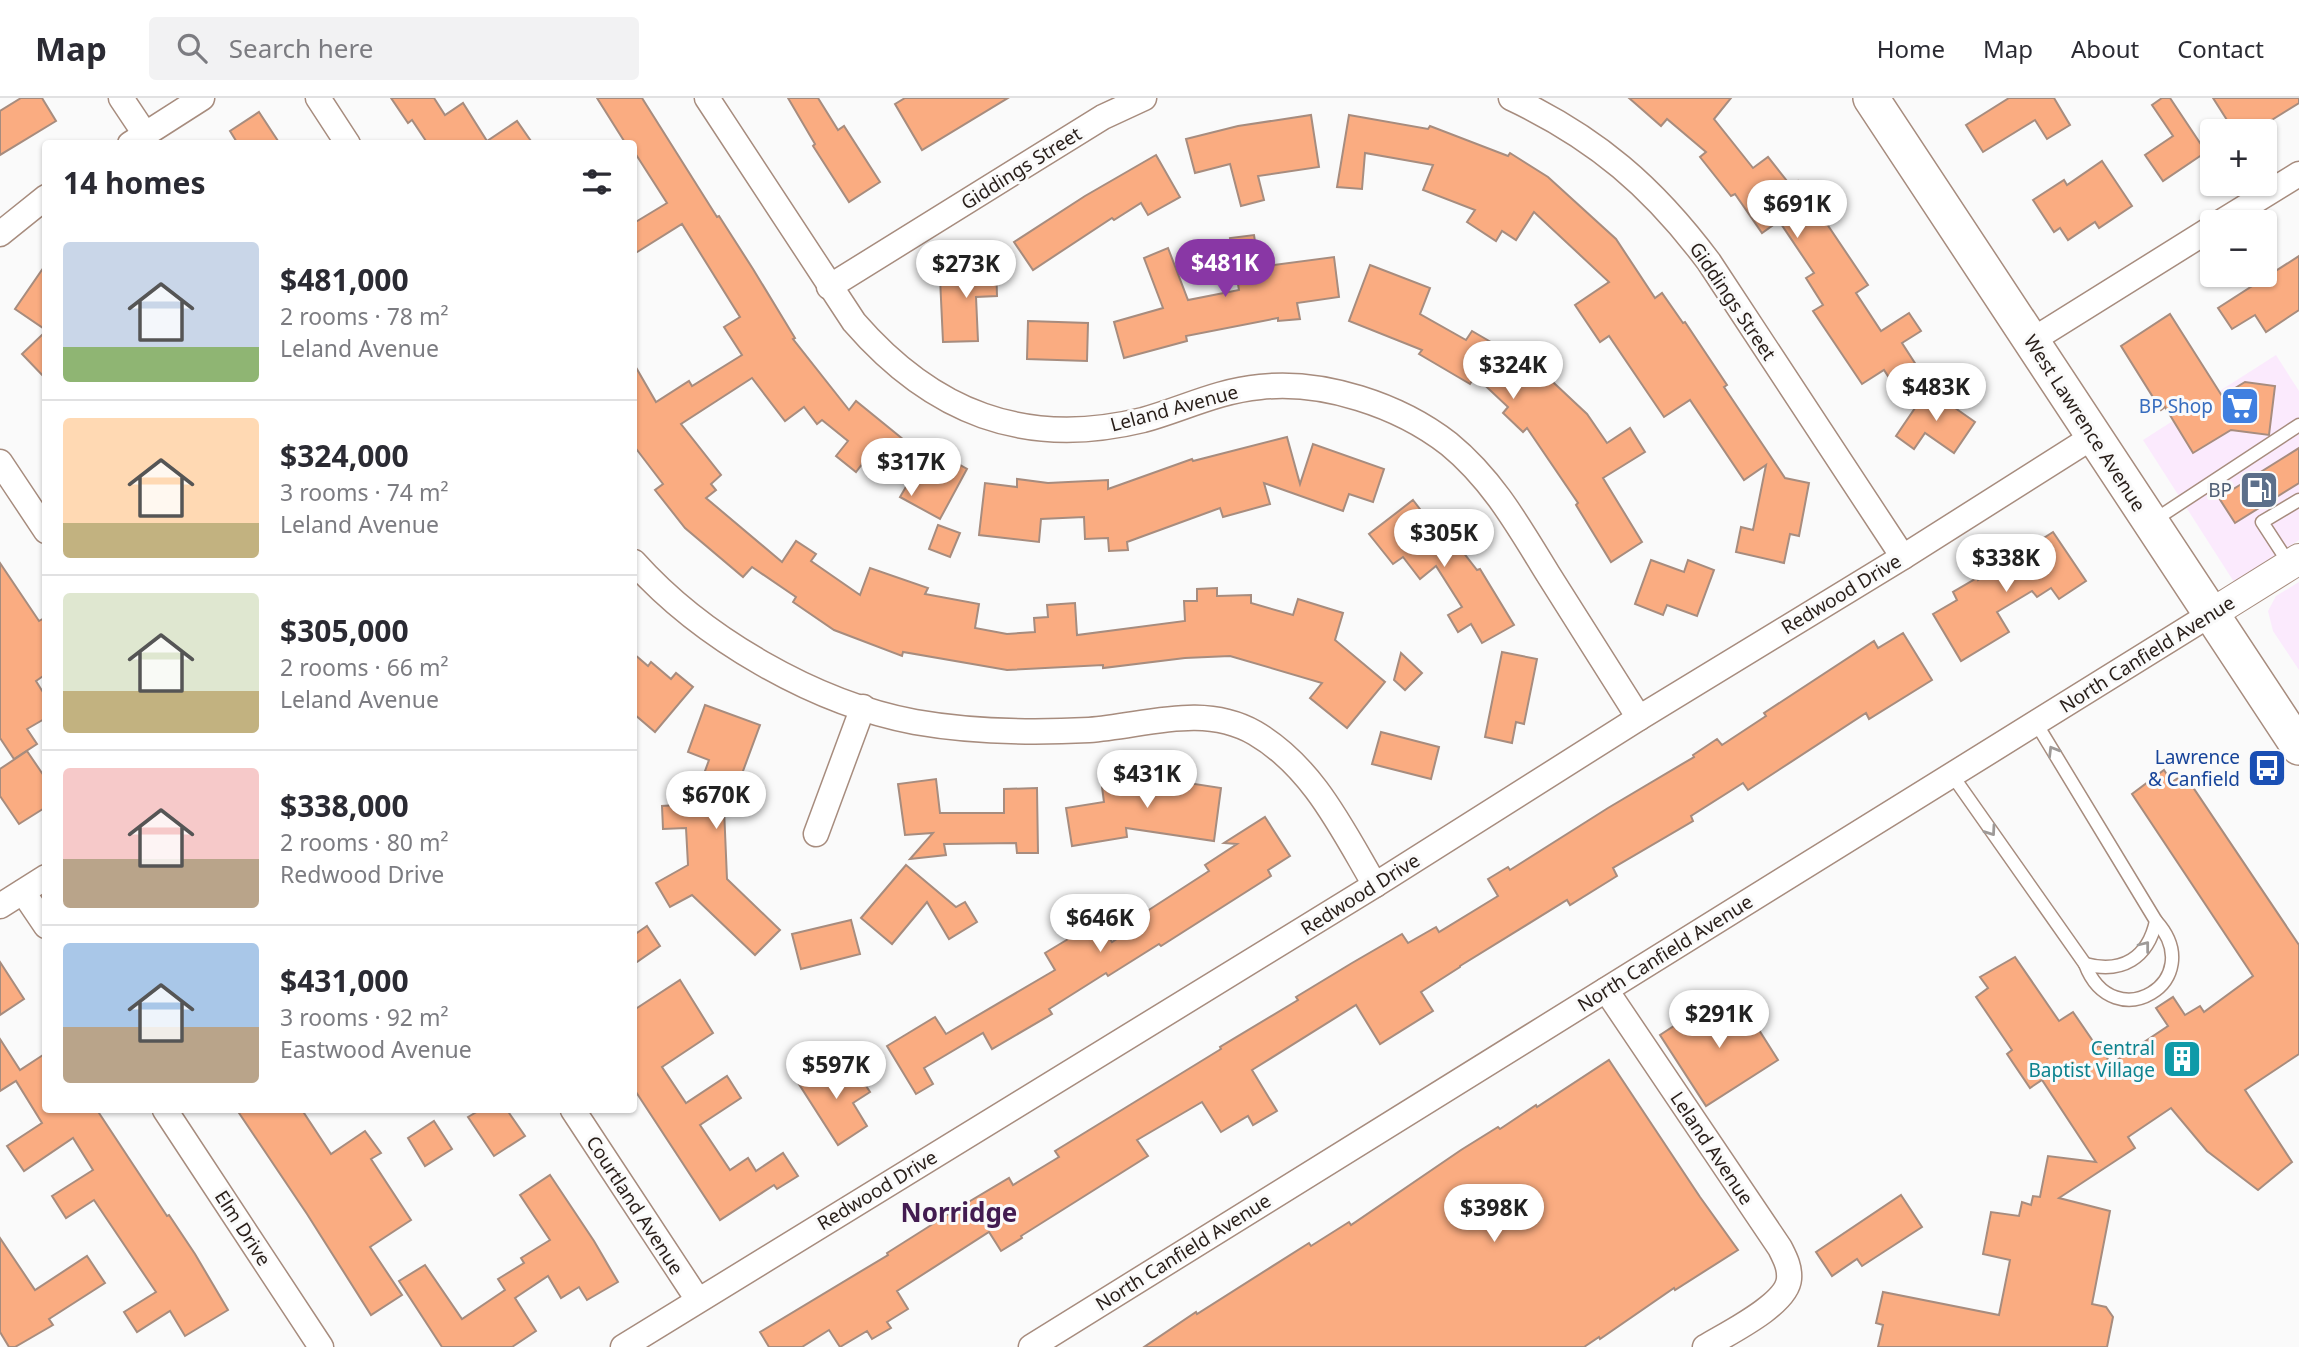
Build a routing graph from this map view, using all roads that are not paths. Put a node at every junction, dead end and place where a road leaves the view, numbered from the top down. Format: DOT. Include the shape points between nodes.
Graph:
graph roads {
  1 [pos="121,98"];
  2 [pos="202,98"];
  3 [pos="318,98"];
  4 [pos="707,98"];
  5 [pos="1144,98"];
  6 [pos="1511,98"];
  7 [pos="1873,99"];
  8 [pos="137,139"];
  9 [pos="345,140"];
  10 [pos="2299,174"];
  11 [pos="42,200"];
  12 [pos="2240,210"];
  13 [pos="0,234"];
  14 [pos="2200,235"];
  15 [pos="829,287"];
  16 [pos="2031,341"];
  17 [pos="2299,425"];
  18 [pos="2094,436"];
  19 [pos="0,462"];
  20 [pos="2299,500"];
  21 [pos="2150,522"];
  22 [pos="42,525"];
  23 [pos="1903,557"];
  24 [pos="2294,562"];
  25 [pos="637,565"];
  26 [pos="2211,614"];
  27 [pos="863,707"];
  28 [pos="1639,718"];
  29 [pos="2036,723"];
  30 [pos="2299,747"];
  31 [pos="1952,775"];
  32 [pos="816,834"];
  33 [pos="42,880"];
  34 [pos="1375,885"];
  35 [pos="23,892"];
  36 [pos="0,906"];
  37 [pos="42,920"];
  38 [pos="2157,921"];
  39 [pos="2085,964"];
  40 [pos="1606,990"];
  41 [pos="167,1113"];
  42 [pos="575,1113"];
  43 [pos="698,1300"];
  44 [pos="321,1347"];
  45 [pos="623,1347"];
  46 [pos="1031,1347"];
  47 [pos="1705,1347"];
  1 -- 8 [label="street"];
  2 -- 8 [label="street"];
  3 -- 9 [label="street"];
  4 -- 15 [label="street, Leland Avenue"];
  5 -- 15 [label="street, Giddings Street" via="1103,117"];
  6 -- 23 [label="street, Giddings Street" via="1600,149 1680,224"];
  7 -- 16 [label="main road, West Lawrence Avenue"];
  10 -- 12 [label="street"];
  11 -- 13 [label="street"];
  14 -- 16 [label="street"];
  15 -- 28 [label="street, Leland Avenue" via="854,322 902,371 955,404 1010,424 1062,430 1119,425 1200,399 1286,386 1343,394 1412,422 1447,443 1489,482"];
  16 -- 18 [label="main road, West Lawrence Avenue"];
  17 -- 21 [label="lane"];
  18 -- 21 [label="main road, West Lawrence Avenue"];
  18 -- 23 [label="street, Redwood Drive"];
  19 -- 22 [label="street"];
  20 -- 24 [label="lane" via="2262,523"];
  21 -- 26 [label="main road, West Lawrence Avenue"];
  23 -- 28 [label="street, Redwood Drive"];
  24 -- 26 [label="street, North Canfield Avenue"];
  25 -- 27 [label="street" via="683,608 727,640 815,690"];
  26 -- 29 [label="street, North Canfield Avenue"];
  26 -- 30 [label="main road, West Lawrence Avenue"];
  27 -- 32 [label="street"];
  27 -- 34 [label="street" via="914,721 1011,731 1104,729 1191,716 1223,720 1255,733 1308,779"];
  28 -- 34 [label="street, Redwood Drive"];
  29 -- 31 [label="street, North Canfield Avenue"];
  38 -- 29 [label="lane, one-way"];
  31 -- 39 [label="lane, one-way"];
  31 -- 40 [label="street, North Canfield Avenue"];
  33 -- 35 [label="street"];
  34 -- 43 [label="street, Redwood Drive"];
  35 -- 36 [label="street"];
  35 -- 37 [label="street"];
  39 -- 38 [label="lane, one-way" via="2116,967 2132,961 2145,950"];
  38 -- 39 [label="lane" via="2172,945 2173,959 2170,973 2152,994 2124,1000 2111,996 2095,983"];
  40 -- 46 [label="street, North Canfield Avenue"];
  40 -- 47 [label="street, Leland Avenue" via="1789,1266 1789,1282 1769,1308"];
  41 -- 44 [label="street, Elm Drive"];
  42 -- 43 [label="street, Courtland Avenue"];
  43 -- 45 [label="street, Redwood Drive"];
}
